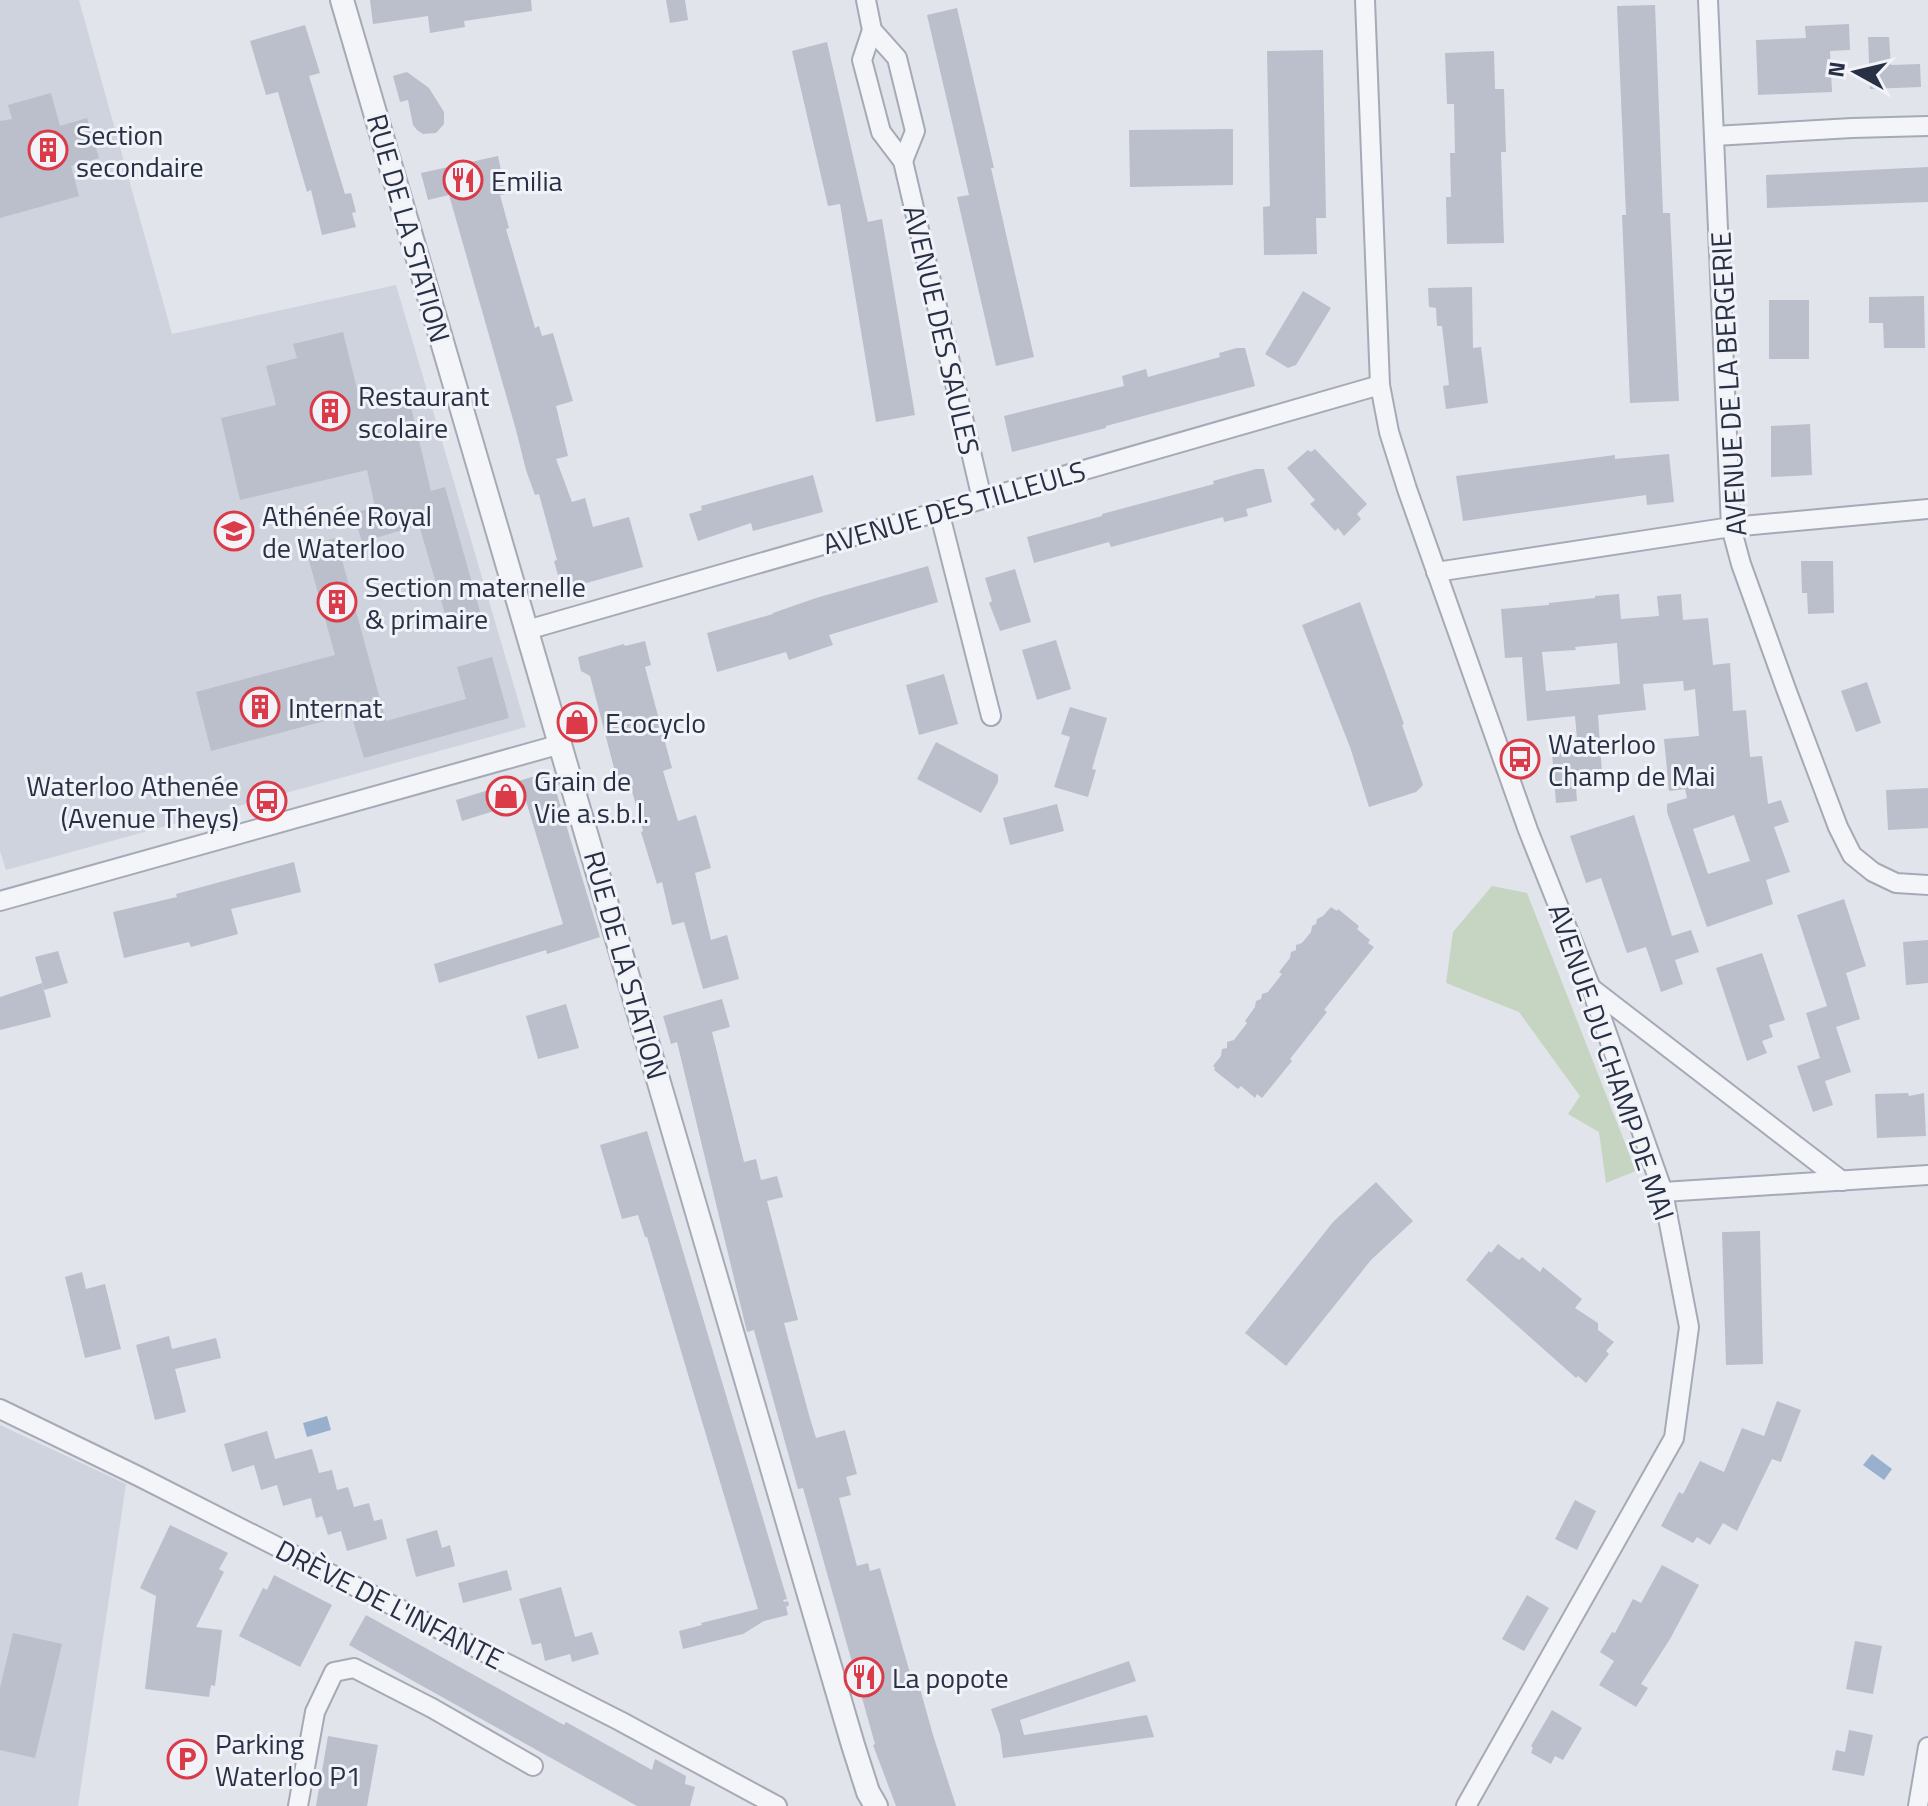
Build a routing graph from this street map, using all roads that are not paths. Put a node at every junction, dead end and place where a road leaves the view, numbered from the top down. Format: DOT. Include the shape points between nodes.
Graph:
graph roads {
  1 [pos="342,0"];
  2 [pos="866,0"];
  3 [pos="1365,0"];
  4 [pos="1708,0"];
  5 [pos="872,30"];
  6 [pos="1928,126"];
  7 [pos="1714,136"];
  8 [pos="903,161"];
  9 [pos="1380,385"];
  10 [pos="982,499"];
  11 [pos="1928,509"];
  12 [pos="939,511"];
  13 [pos="1731,527"];
  14 [pos="1436,572"];
  15 [pos="527,630"];
  16 [pos="991,716"];
  17 [pos="561,744"];
  18 [pos="1928,885"];
  19 [pos="0,901"];
  20 [pos="1591,988"];
  21 [pos="1928,1175"];
  22 [pos="1842,1181"];
  23 [pos="1663,1192"];
  24 [pos="0,1409"];
  25 [pos="1928,1747"];
  26 [pos="533,1766"];
  27 [pos="868,1801"];
  28 [pos="298,1806"];
  29 [pos="777,1806"];
  30 [pos="1466,1806"];
  31 [pos="1918,1806"];
  1 -- 15 [label="street, RUE DE LA STATION"];
  2 -- 5 [label="street, AVENUE DES SAULES"];
  3 -- 9 [label="street, AVENUE DU CHAMP DE MAI"];
  4 -- 7 [label="street, AVENUE DE LA BERGERIE"];
  5 -- 8 [label="street, AVENUE DES SAULES" via="862,60 881,132"];
  5 -- 8 [label="street, AVENUE DES SAULES" via="897,58 915,131"];
  6 -- 7 [label="street"];
  7 -- 13 [label="street, AVENUE DE LA BERGERIE"];
  8 -- 10 [label="street, AVENUE DES SAULES"];
  9 -- 10 [label="street, AVENUE DES TILLEULS"];
  9 -- 14 [label="street, AVENUE DU CHAMP DE MAI" via="1389,432"];
  10 -- 12 [label="street, AVENUE DES TILLEULS"];
  11 -- 13 [label="street"];
  12 -- 15 [label="street, AVENUE DES TILLEULS"];
  12 -- 16 [label="street"];
  13 -- 14 [label="street"];
  13 -- 18 [label="street, AVENUE DE LA BERGERIE" via="1786,689 1852,855 1896,883"];
  14 -- 20 [label="street, AVENUE DU CHAMP DE MAI"];
  15 -- 17 [label="street, RUE DE LA STATION"];
  17 -- 19 [label="street"];
  17 -- 27 [label="street, RUE DE LA STATION"];
  20 -- 22 [label="street"];
  20 -- 23 [label="street, AVENUE DU CHAMP DE MAI"];
  21 -- 22 [label="street"];
  22 -- 23 [label="street"];
  23 -- 30 [label="street, AVENUE DU CHAMP DE MAI" via="1689,1327 1674,1438"];
  24 -- 29 [label="street, DRÈVE DE L'INFANTE" via="620,1721"];
  25 -- 31 [label="street"];
  26 -- 28 [label="street" via="354,1668 334,1672 315,1712"];
}
